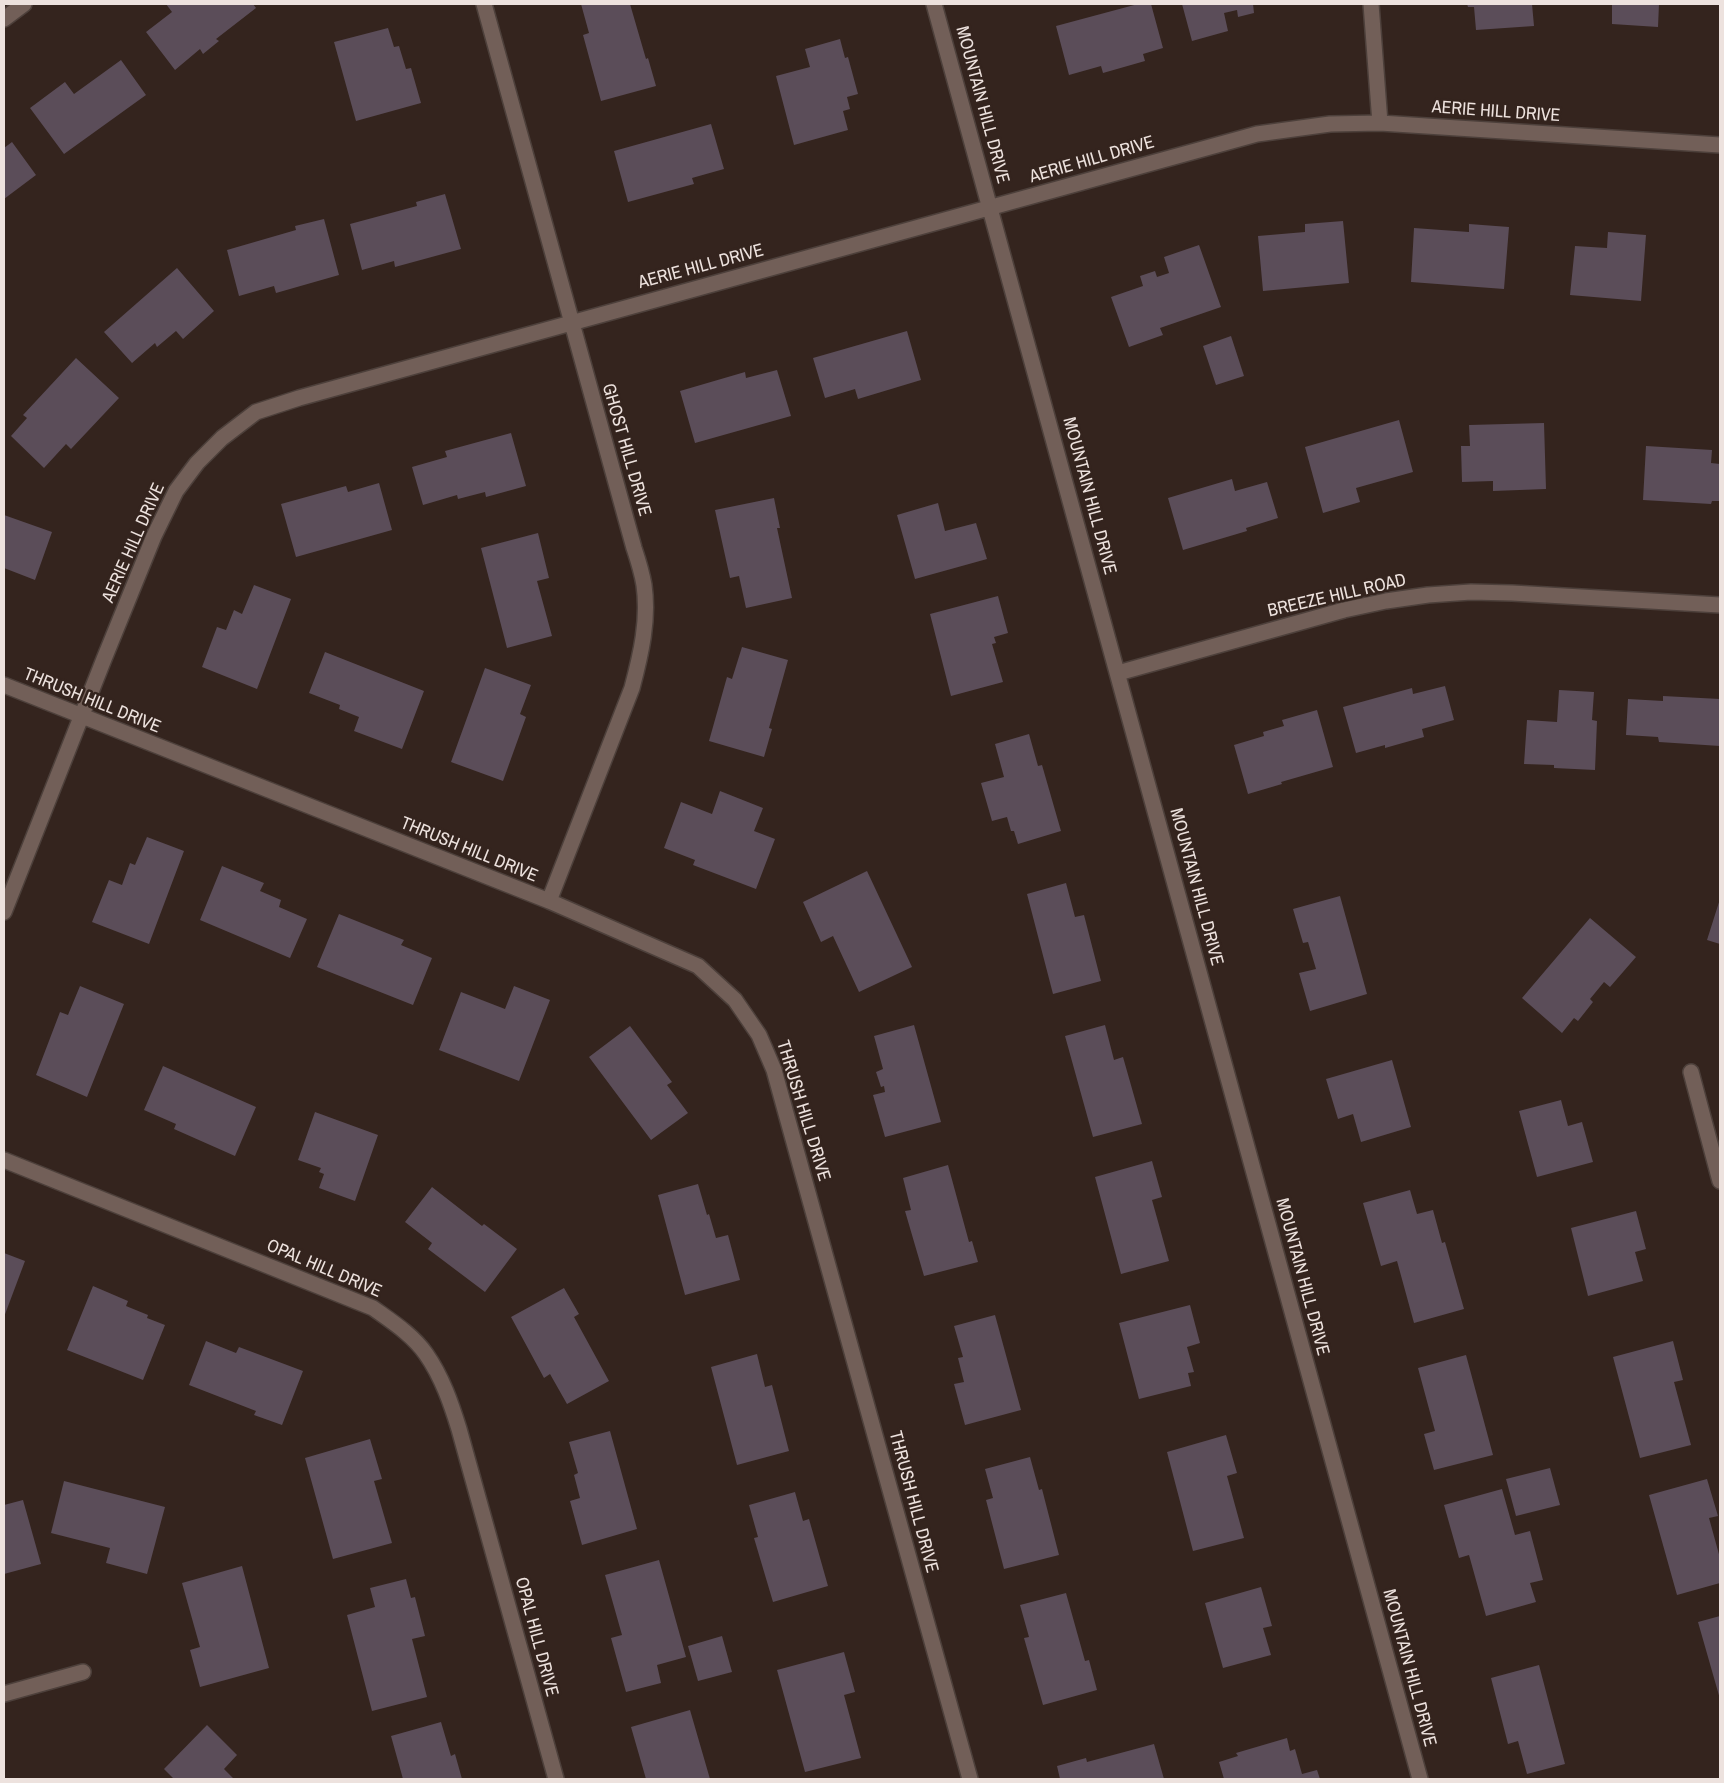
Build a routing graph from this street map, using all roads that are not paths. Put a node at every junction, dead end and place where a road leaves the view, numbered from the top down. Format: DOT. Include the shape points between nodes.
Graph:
graph roads {
  1 [pos="24,4"];
  2 [pos="484,4"];
  3 [pos="934,4"];
  4 [pos="1371,4"];
  5 [pos="4,20"];
  6 [pos="1380,123"];
  7 [pos="1720,145"];
  8 [pos="990,208"];
  9 [pos="571,323"];
  10 [pos="1720,604"];
  11 [pos="1118,673"];
  12 [pos="4,685"];
  13 [pos="81,717"];
  14 [pos="549,901"];
  15 [pos="4,912"];
  16 [pos="1691,1072"];
  17 [pos="4,1160"];
  18 [pos="1720,1181"];
  19 [pos="83,1672"];
  20 [pos="4,1694"];
  21 [pos="556,1779"];
  22 [pos="970,1779"];
  23 [pos="1420,1779"];
  1 -- 5 [label="street"];
  2 -- 9 [label="street, GHOST HILL DRIVE"];
  3 -- 8 [label="street, MOUNTAIN HILL DRIVE"];
  4 -- 6 [label="street"];
  6 -- 7 [label="street, AERIE HILL DRIVE"];
  6 -- 8 [label="street, AERIE HILL DRIVE" via="1330,124 1257,134"];
  8 -- 9 [label="street, AERIE HILL DRIVE"];
  8 -- 11 [label="street, MOUNTAIN HILL DRIVE"];
  9 -- 13 [label="street, AERIE HILL DRIVE" via="256,412 222,438 176,491 154,536"];
  9 -- 14 [label="street, GHOST HILL DRIVE" via="644,585 646,614 642,651 632,688"];
  10 -- 11 [label="street, BREEZE HILL ROAD" via="1512,593 1428,595 1344,610"];
  11 -- 23 [label="street, MOUNTAIN HILL DRIVE"];
  12 -- 13 [label="street, THRUSH HILL DRIVE"];
  13 -- 14 [label="street, THRUSH HILL DRIVE"];
  13 -- 15 [label="street, AERIE HILL DRIVE"];
  14 -- 22 [label="street, THRUSH HILL DRIVE" via="698,966 735,1000 759,1034 774,1070"];
  16 -- 18 [label="street"];
  17 -- 21 [label="street, OPAL HILL DRIVE" via="373,1308 403,1330 425,1353 448,1393 460,1428"];
  19 -- 20 [label="street"];
}
